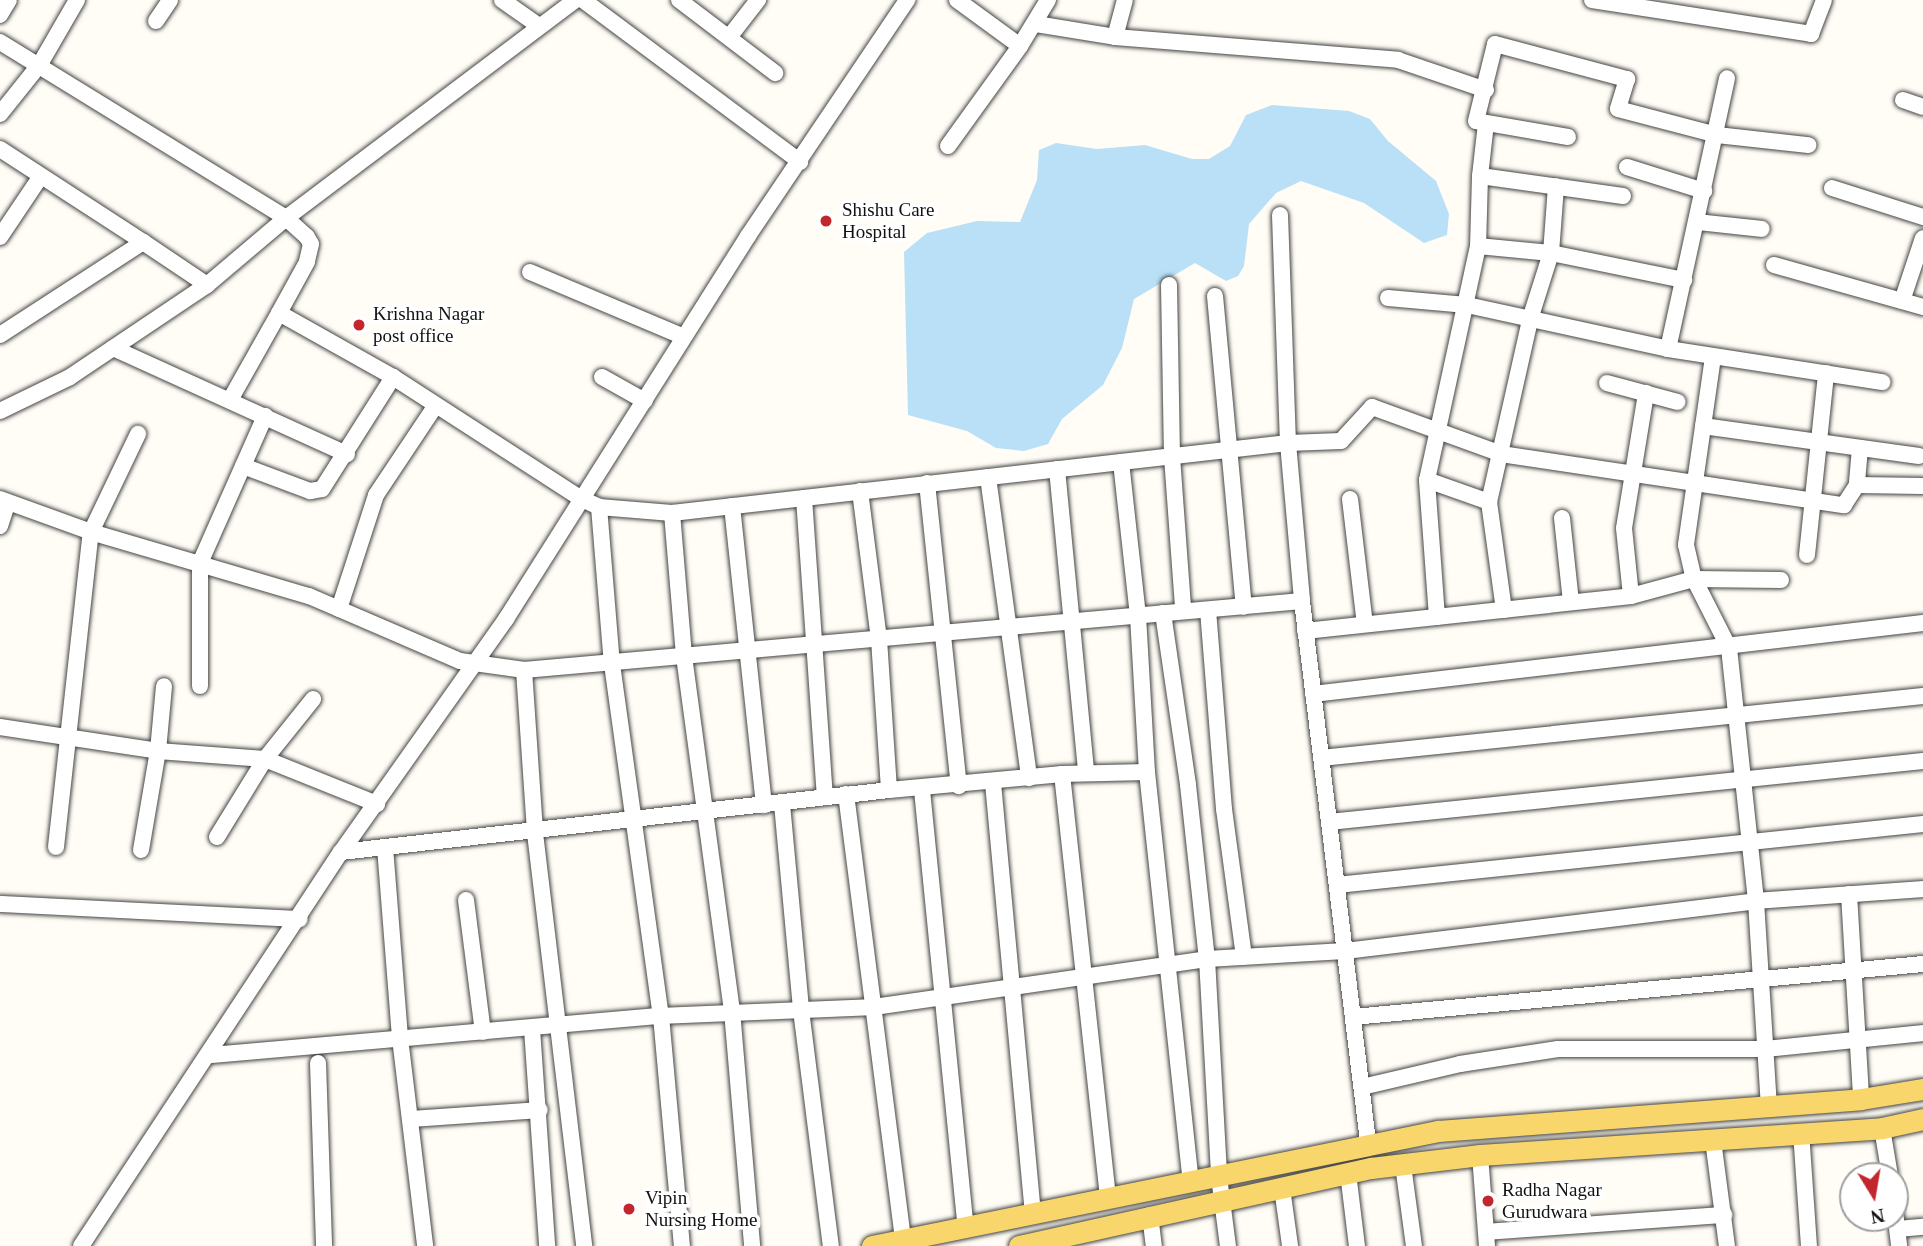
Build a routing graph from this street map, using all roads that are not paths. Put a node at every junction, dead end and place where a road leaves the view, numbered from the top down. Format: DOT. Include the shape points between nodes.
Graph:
graph roads {
  1 [pos="9,0"];
  2 [pos="77,0"];
  3 [pos="170,0"];
  4 [pos="502,0"];
  5 [pos="575,0"];
  6 [pos="583,0"];
  7 [pos="679,0"];
  8 [pos="758,0"];
  9 [pos="907,0"];
  10 [pos="957,0"];
  11 [pos="1048,0"];
  12 [pos="1125,0"];
  13 [pos="1592,0"];
  14 [pos="1824,0"];
  15 [pos="1686,7"];
  16 [pos="0,15"];
  17 [pos="156,21"];
  18 [pos="1037,24"];
  19 [pos="539,26"];
  20 [pos="730,36"];
  21 [pos="1115,37"];
  22 [pos="0,42"];
  23 [pos="1020,46"];
  24 [pos="40,64"];
  25 [pos="775,73"];
  26 [pos="1727,79"];
  27 [pos="1486,90"];
  28 [pos="1903,100"];
  29 [pos="1923,107"];
  30 [pos="0,114"];
  31 [pos="1486,123"];
  32 [pos="1717,135"];
  33 [pos="1568,137"];
  34 [pos="1808,145"];
  35 [pos="948,146"];
  36 [pos="0,149"];
  37 [pos="800,162"];
  38 [pos="1627,167"];
  39 [pos="41,176"];
  40 [pos="1480,176"];
  41 [pos="1556,186"];
  42 [pos="1832,188"];
  43 [pos="1704,191"];
  44 [pos="1623,196"];
  45 [pos="1280,215"];
  46 [pos="1923,217"];
  47 [pos="286,218"];
  48 [pos="1697,222"];
  49 [pos="1762,229"];
  50 [pos="0,237"];
  51 [pos="1923,238"];
  52 [pos="143,242"];
  53 [pos="1478,246"];
  54 [pos="1551,253"];
  55 [pos="1774,265"];
  56 [pos="530,272"];
  57 [pos="1684,281"];
  58 [pos="207,285"];
  59 [pos="1169,285"];
  60 [pos="1215,296"];
  61 [pos="1388,298"];
  62 [pos="1902,301"];
  63 [pos="1467,305"];
  64 [pos="1923,307"];
  65 [pos="279,313"];
  66 [pos="1531,316"];
  67 [pos="0,335"];
  68 [pos="684,337"];
  69 [pos="113,348"];
  70 [pos="1668,349"];
  71 [pos="1713,357"];
  72 [pos="1826,373"];
  73 [pos="394,377"];
  74 [pos="602,377"];
  75 [pos="1882,382"];
  76 [pos="1607,383"];
  77 [pos="1646,393"];
  78 [pos="230,400"];
  79 [pos="645,401"];
  80 [pos="1678,402"];
  81 [pos="436,405"];
  82 [pos="0,411"];
  83 [pos="265,416"];
  84 [pos="1703,426"];
  85 [pos="1434,433"];
  86 [pos="138,434"];
  87 [pos="1816,441"];
  88 [pos="1288,443"];
  89 [pos="1860,448"];
  90 [pos="1227,450"];
  91 [pos="347,454"];
  92 [pos="1502,454"];
  93 [pos="1919,456"];
  94 [pos="1172,457"];
  95 [pos="1121,462"];
  96 [pos="243,466"];
  97 [pos="1057,469"];
  98 [pos="1629,474"];
  99 [pos="988,477"];
  100 [pos="1427,480"];
  101 [pos="1695,483"];
  102 [pos="927,484"];
  103 [pos="1857,485"];
  104 [pos="1923,486"];
  105 [pos="860,491"];
  106 [pos="580,498"];
  107 [pos="804,498"];
  108 [pos="1350,499"];
  109 [pos="1810,500"];
  110 [pos="4,501"];
  111 [pos="1489,502"];
  112 [pos="732,506"];
  113 [pos="599,507"];
  114 [pos="672,513"];
  115 [pos="1562,518"];
  116 [pos="0,526"];
  117 [pos="91,532"];
  118 [pos="1807,555"];
  119 [pos="200,563"];
  120 [pos="1694,579"];
  121 [pos="1781,580"];
  122 [pos="1631,596"];
  123 [pos="1302,601"];
  124 [pos="1571,602"];
  125 [pos="1244,607"];
  126 [pos="1183,608"];
  127 [pos="339,609"];
  128 [pos="1208,610"];
  129 [pos="1504,610"];
  130 [pos="1163,613"];
  131 [pos="1138,616"];
  132 [pos="1437,617"];
  133 [pos="1070,622"];
  134 [pos="1923,623"];
  135 [pos="1365,624"];
  136 [pos="1007,628"];
  137 [pos="1305,631"];
  138 [pos="945,633"];
  139 [pos="879,639"];
  140 [pos="816,645"];
  141 [pos="1729,648"];
  142 [pos="747,650"];
  143 [pos="684,656"];
  144 [pos="612,664"];
  145 [pos="474,665"];
  146 [pos="524,670"];
  147 [pos="164,686"];
  148 [pos="200,686"];
  149 [pos="1313,694"];
  150 [pos="1923,696"];
  151 [pos="313,699"];
  152 [pos="1736,714"];
  153 [pos="1,731"];
  154 [pos="71,738"];
  155 [pos="158,751"];
  156 [pos="1321,758"];
  157 [pos="265,759"];
  158 [pos="1923,761"];
  159 [pos="1086,772"];
  160 [pos="1147,772"];
  161 [pos="1062,774"];
  162 [pos="1029,778"];
  163 [pos="1743,780"];
  164 [pos="993,783"];
  165 [pos="958,786"];
  166 [pos="889,790"];
  167 [pos="922,790"];
  168 [pos="846,794"];
  169 [pos="825,797"];
  170 [pos="377,804"];
  171 [pos="782,804"];
  172 [pos="764,806"];
  173 [pos="706,811"];
  174 [pos="631,822"];
  175 [pos="1329,822"];
  176 [pos="1923,824"];
  177 [pos="535,833"];
  178 [pos="217,836"];
  179 [pos="1750,844"];
  180 [pos="56,847"];
  181 [pos="385,847"];
  182 [pos="141,849"];
  183 [pos="341,852"];
  184 [pos="1337,885"];
  185 [pos="1923,889"];
  186 [pos="1849,894"];
  187 [pos="466,900"];
  188 [pos="1756,901"];
  189 [pos="0,904"];
  190 [pos="300,919"];
  191 [pos="1345,951"];
  192 [pos="1244,957"];
  193 [pos="1207,958"];
  194 [pos="1170,963"];
  195 [pos="1923,964"];
  196 [pos="1853,970"];
  197 [pos="1083,978"];
  198 [pos="1761,978"];
  199 [pos="1015,987"];
  200 [pos="943,998"];
  201 [pos="874,1007"];
  202 [pos="801,1010"];
  203 [pos="732,1011"];
  204 [pos="661,1016"];
  205 [pos="1353,1017"];
  206 [pos="558,1027"];
  207 [pos="532,1029"];
  208 [pos="483,1032"];
  209 [pos="1923,1033"];
  210 [pos="400,1038"];
  211 [pos="1859,1040"];
  212 [pos="1766,1049"];
  213 [pos="211,1055"];
  214 [pos="318,1063"];
  215 [pos="1362,1087"];
  216 [pos="1923,1089"];
  217 [pos="1861,1099"];
  218 [pos="1769,1107"];
  219 [pos="540,1110"];
  220 [pos="412,1119"];
  221 [pos="1923,1119"];
  222 [pos="1882,1128"];
  223 [pos="1801,1132"];
  224 [pos="1713,1140"];
  225 [pos="1368,1142"];
  226 [pos="1480,1155"];
  227 [pos="1887,1162"];
  228 [pos="1403,1165"];
  229 [pos="1348,1173"];
  230 [pos="1219,1177"];
  231 [pos="1191,1182"];
  232 [pos="1282,1188"];
  233 [pos="1224,1198"];
  234 [pos="1108,1199"];
  235 [pos="1033,1214"];
  236 [pos="1150,1215"];
  237 [pos="1724,1215"];
  238 [pos="1923,1227"];
  239 [pos="966,1228"];
  240 [pos="1898,1238"];
  241 [pos="1487,1239"];
  242 [pos="904,1240"];
  243 [pos="1056,1242"];
  244 [pos="81,1246"];
  245 [pos="324,1246"];
  246 [pos="425,1246"];
  247 [pos="547,1246"];
  248 [pos="584,1246"];
  249 [pos="682,1246"];
  250 [pos="752,1246"];
  251 [pos="831,1246"];
  252 [pos="872,1246"];
  253 [pos="1019,1246"];
  254 [pos="1154,1246"];
  255 [pos="1228,1246"];
  256 [pos="1290,1246"];
  257 [pos="1357,1246"];
  258 [pos="1414,1246"];
  259 [pos="1727,1246"];
  260 [pos="1809,1246"];
  1 -- 16 [label="street"];
  2 -- 24 [label="street"];
  3 -- 17 [label="street"];
  4 -- 19 [label="street"];
  5 -- 19 [label="street"];
  6 -- 37 [label="street"];
  7 -- 20 [label="street"];
  8 -- 20 [label="street"];
  9 -- 37 [label="street"];
  10 -- 23 [label="street"];
  11 -- 18 [label="street"];
  12 -- 21 [label="street"];
  13 -- 15 [label="street"];
  14 -- 15 [label="street" via="1811,34"];
  18 -- 21 [label="street"];
  18 -- 23 [label="street"];
  19 -- 47 [label="street"];
  20 -- 25 [label="street"];
  21 -- 27 [label="street" via="1398,60"];
  22 -- 24 [label="street"];
  23 -- 35 [label="street"];
  24 -- 30 [label="street"];
  24 -- 47 [label="street"];
  26 -- 32 [label="street"];
  27 -- 31 [label="street" via="1476,121"];
  27 -- 32 [label="street" via="1495,44 1627,79 1618,109"];
  28 -- 29 [label="street"];
  31 -- 33 [label="street"];
  31 -- 40 [label="street"];
  32 -- 34 [label="street"];
  32 -- 43 [label="street"];
  36 -- 39 [label="street"];
  37 -- 68 [label="street"];
  38 -- 43 [label="street"];
  39 -- 50 [label="street"];
  39 -- 52 [label="street"];
  40 -- 41 [label="street"];
  40 -- 53 [label="street"];
  41 -- 44 [label="street"];
  41 -- 54 [label="street"];
  42 -- 46 [label="street"];
  43 -- 48 [label="street"];
  45 -- 88 [label="street"];
  47 -- 58 [label="street"];
  47 -- 65 [label="street" via="311,244 307,262"];
  48 -- 49 [label="street"];
  48 -- 57 [label="street"];
  51 -- 62 [label="street"];
  52 -- 58 [label="street"];
  52 -- 67 [label="street"];
  53 -- 54 [label="street"];
  53 -- 63 [label="street"];
  54 -- 57 [label="street"];
  54 -- 66 [label="street"];
  55 -- 62 [label="street"];
  56 -- 68 [label="street"];
  57 -- 70 [label="street"];
  58 -- 69 [label="street"];
  59 -- 94 [label="street"];
  60 -- 90 [label="street"];
  61 -- 63 [label="street"];
  62 -- 64 [label="street"];
  63 -- 66 [label="street"];
  63 -- 85 [label="street"];
  65 -- 73 [label="street"];
  65 -- 78 [label="street"];
  66 -- 70 [label="street"];
  66 -- 92 [label="street"];
  68 -- 79 [label="street"];
  69 -- 78 [label="street"];
  69 -- 82 [label="street" via="71,377"];
  70 -- 71 [label="street"];
  71 -- 72 [label="street"];
  71 -- 84 [label="street"];
  72 -- 75 [label="street"];
  72 -- 87 [label="street"];
  73 -- 81 [label="street"];
  73 -- 91 [label="street"];
  74 -- 79 [label="street"];
  76 -- 77 [label="street"];
  77 -- 80 [label="street"];
  77 -- 98 [label="street"];
  78 -- 83 [label="street"];
  79 -- 106 [label="street"];
  81 -- 106 [label="street"];
  81 -- 127 [label="street" via="376,495"];
  83 -- 91 [label="street"];
  83 -- 96 [label="street"];
  84 -- 87 [label="street"];
  84 -- 101 [label="street"];
  85 -- 88 [label="street" via="1372,407 1345,440"];
  85 -- 92 [label="street"];
  85 -- 100 [label="street"];
  86 -- 117 [label="street"];
  87 -- 89 [label="street"];
  87 -- 109 [label="street"];
  88 -- 90 [label="street"];
  88 -- 123 [label="street"];
  89 -- 93 [label="street"];
  89 -- 103 [label="street"];
  90 -- 94 [label="street"];
  90 -- 125 [label="street"];
  91 -- 96 [label="street" via="322,489 310,491"];
  92 -- 98 [label="street"];
  92 -- 111 [label="street"];
  94 -- 95 [label="street"];
  94 -- 126 [label="street"];
  95 -- 97 [label="street"];
  95 -- 131 [label="street"];
  96 -- 119 [label="street"];
  97 -- 99 [label="street"];
  97 -- 133 [label="street"];
  98 -- 101 [label="street"];
  98 -- 122 [label="street" via="1624,528"];
  99 -- 102 [label="street"];
  99 -- 136 [label="street"];
  100 -- 111 [label="street"];
  100 -- 132 [label="street"];
  101 -- 109 [label="street"];
  101 -- 120 [label="street" via="1686,545"];
  102 -- 105 [label="street"];
  102 -- 138 [label="street"];
  103 -- 104 [label="street"];
  103 -- 109 [label="street" via="1844,505"];
  105 -- 107 [label="street"];
  105 -- 139 [label="street"];
  106 -- 113 [label="street"];
  106 -- 145 [label="street"];
  107 -- 112 [label="street"];
  107 -- 140 [label="street"];
  108 -- 135 [label="street"];
  109 -- 118 [label="street"];
  110 -- 116 [label="street"];
  110 -- 117 [label="street"];
  111 -- 129 [label="street"];
  112 -- 114 [label="street"];
  112 -- 142 [label="street"];
  113 -- 114 [label="street"];
  113 -- 144 [label="street"];
  114 -- 143 [label="street"];
  115 -- 124 [label="street"];
  117 -- 119 [label="street"];
  117 -- 154 [label="street"];
  119 -- 127 [label="street"];
  119 -- 148 [label="street"];
  120 -- 121 [label="street"];
  120 -- 122 [label="street"];
  120 -- 141 [label="street"];
  122 -- 124 [label="street"];
  123 -- 125 [label="street"];
  123 -- 137 [label="street"];
  124 -- 129 [label="street"];
  125 -- 128 [label="street"];
  126 -- 128 [label="street"];
  126 -- 130 [label="street"];
  127 -- 145 [label="street"];
  128 -- 192 [label="street" via="1224,809"];
  129 -- 132 [label="street"];
  130 -- 131 [label="street"];
  130 -- 193 [label="street"];
  131 -- 133 [label="street"];
  131 -- 160 [label="street"];
  132 -- 135 [label="street"];
  133 -- 136 [label="street"];
  133 -- 159 [label="street"];
  134 -- 141 [label="street"];
  135 -- 137 [label="street"];
  136 -- 138 [label="street"];
  136 -- 162 [label="street"];
  137 -- 149 [label="street"];
  138 -- 139 [label="street"];
  138 -- 165 [label="street"];
  139 -- 140 [label="street"];
  139 -- 166 [label="street"];
  140 -- 142 [label="street"];
  140 -- 169 [label="street"];
  141 -- 149 [label="street"];
  141 -- 152 [label="street"];
  142 -- 143 [label="street"];
  142 -- 172 [label="street"];
  143 -- 144 [label="street"];
  143 -- 173 [label="street"];
  144 -- 146 [label="street"];
  144 -- 174 [label="street"];
  145 -- 146 [label="street"];
  145 -- 170 [label="street"];
  146 -- 177 [label="street"];
  147 -- 155 [label="street"];
  149 -- 156 [label="street"];
  150 -- 152 [label="street"];
  151 -- 157 [label="street"];
  152 -- 156 [label="street"];
  152 -- 163 [label="street"];
  153 -- 154 [label="street"];
  154 -- 155 [label="street"];
  154 -- 180 [label="street"];
  155 -- 157 [label="street"];
  155 -- 182 [label="street"];
  156 -- 175 [label="street"];
  157 -- 170 [label="street"];
  157 -- 178 [label="street"];
  158 -- 163 [label="street"];
  159 -- 160 [label="street"];
  159 -- 161 [label="street"];
  160 -- 194 [label="street"];
  161 -- 162 [label="street"];
  161 -- 197 [label="street"];
  162 -- 164 [label="street"];
  163 -- 175 [label="street"];
  163 -- 179 [label="street"];
  164 -- 165 [label="street"];
  164 -- 199 [label="street"];
  165 -- 167 [label="street"];
  166 -- 167 [label="street"];
  166 -- 168 [label="street"];
  167 -- 200 [label="street"];
  168 -- 169 [label="street"];
  168 -- 201 [label="street"];
  169 -- 171 [label="street"];
  170 -- 183 [label="street"];
  171 -- 172 [label="street"];
  171 -- 202 [label="street"];
  172 -- 173 [label="street"];
  173 -- 174 [label="street"];
  173 -- 203 [label="street"];
  174 -- 177 [label="street"];
  174 -- 204 [label="street"];
  175 -- 184 [label="street"];
  176 -- 179 [label="street"];
  177 -- 181 [label="street"];
  177 -- 206 [label="street"];
  179 -- 184 [label="street"];
  179 -- 188 [label="street"];
  181 -- 183 [label="street"];
  181 -- 210 [label="street"];
  183 -- 190 [label="street"];
  184 -- 191 [label="street"];
  185 -- 186 [label="street"];
  186 -- 188 [label="street"];
  186 -- 196 [label="street"];
  187 -- 208 [label="street"];
  188 -- 191 [label="street"];
  188 -- 198 [label="street"];
  189 -- 190 [label="street"];
  190 -- 213 [label="street"];
  191 -- 192 [label="street"];
  191 -- 205 [label="street"];
  192 -- 193 [label="street"];
  193 -- 194 [label="street"];
  193 -- 230 [label="street"];
  194 -- 197 [label="street"];
  194 -- 231 [label="street"];
  195 -- 196 [label="street"];
  196 -- 198 [label="street"];
  196 -- 211 [label="street"];
  197 -- 199 [label="street"];
  197 -- 234 [label="street"];
  198 -- 205 [label="street"];
  198 -- 212 [label="street"];
  199 -- 200 [label="street"];
  199 -- 235 [label="street"];
  200 -- 201 [label="street"];
  200 -- 239 [label="street"];
  201 -- 202 [label="street"];
  201 -- 242 [label="street"];
  202 -- 203 [label="street"];
  202 -- 251 [label="street"];
  203 -- 204 [label="street"];
  203 -- 250 [label="street"];
  204 -- 206 [label="street"];
  204 -- 249 [label="street"];
  205 -- 215 [label="street"];
  206 -- 207 [label="street"];
  206 -- 248 [label="street"];
  207 -- 208 [label="street"];
  207 -- 219 [label="street"];
  208 -- 210 [label="street"];
  209 -- 211 [label="street"];
  210 -- 213 [label="street"];
  210 -- 220 [label="street"];
  211 -- 212 [label="street"];
  211 -- 217 [label="street"];
  212 -- 215 [label="street" via="1558,1049 1461,1064"];
  212 -- 218 [label="street"];
  213 -- 244 [label="street"];
  214 -- 245 [label="street"];
  215 -- 225 [label="street"];
  216 -- 217 [label="main road"];
  217 -- 218 [label="main road"];
  218 -- 225 [label="main road" via="1528,1123"];
  219 -- 220 [label="street"];
  219 -- 247 [label="street"];
  220 -- 246 [label="street"];
  221 -- 222 [label="main road"];
  222 -- 223 [label="main road"];
  222 -- 227 [label="street"];
  223 -- 224 [label="main road"];
  223 -- 260 [label="street"];
  224 -- 226 [label="main road"];
  224 -- 237 [label="street"];
  225 -- 230 [label="main road"];
  226 -- 228 [label="main road"];
  226 -- 241 [label="street"];
  228 -- 229 [label="main road"];
  228 -- 258 [label="street"];
  229 -- 232 [label="main road"];
  229 -- 257 [label="street"];
  230 -- 231 [label="main road"];
  230 -- 233 [label="street"];
  231 -- 234 [label="main road"];
  232 -- 233 [label="main road"];
  232 -- 256 [label="street"];
  233 -- 236 [label="main road"];
  233 -- 255 [label="street"];
  234 -- 235 [label="main road"];
  235 -- 239 [label="main road"];
  236 -- 243 [label="main road"];
  236 -- 254 [label="street"];
  237 -- 241 [label="street"];
  237 -- 259 [label="street"];
  238 -- 240 [label="street"];
  239 -- 242 [label="main road"];
  242 -- 252 [label="main road"];
  243 -- 253 [label="main road"];
}
